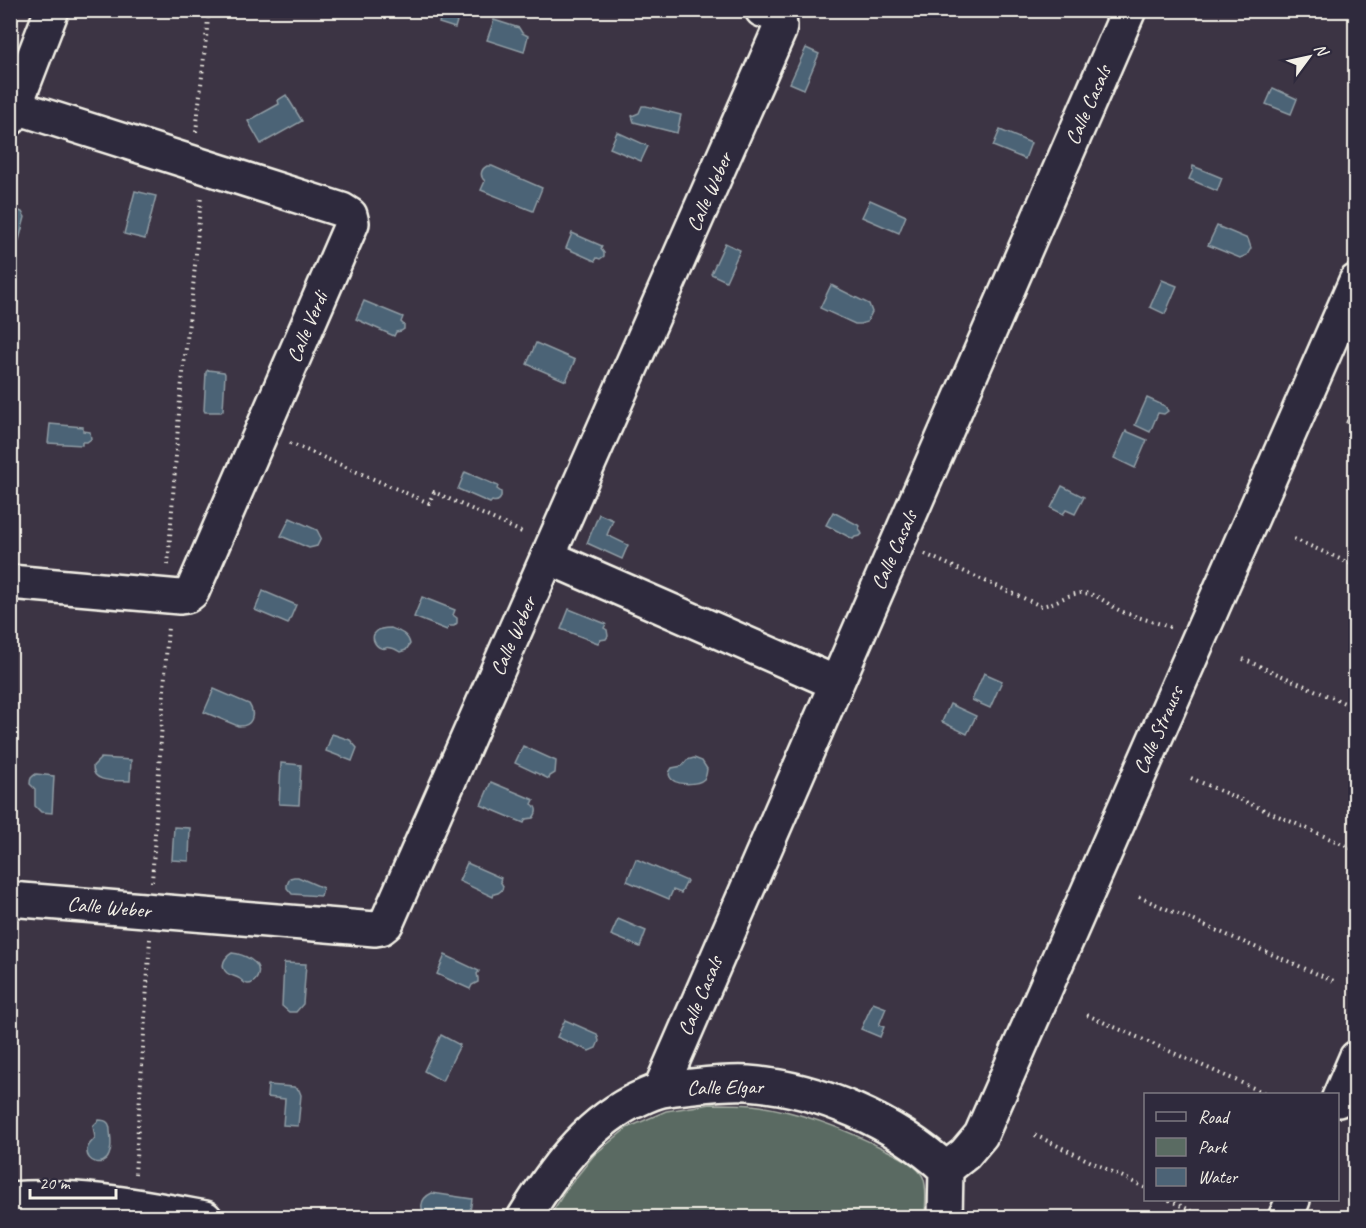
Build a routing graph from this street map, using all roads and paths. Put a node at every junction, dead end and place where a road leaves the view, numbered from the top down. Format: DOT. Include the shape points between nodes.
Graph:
graph roads {
  1 [pos="52,10"];
  2 [pos="209,10"];
  3 [pos="762,10"];
  4 [pos="1129,10"];
  5 [pos="12,110"];
  6 [pos="195,140"];
  7 [pos="202,190"];
  8 [pos="1356,281"];
  9 [pos="1346,421"];
  10 [pos="1356,424"];
  11 [pos="284,441"];
  12 [pos="1294,539"];
  13 [pos="540,547"];
  14 [pos="918,551"];
  15 [pos="1356,566"];
  16 [pos="168,573"];
  17 [pos="10,582"];
  18 [pos="168,619"];
  19 [pos="1177,630"];
  20 [pos="1243,659"];
  21 [pos="836,683"];
  22 [pos="1356,708"];
  23 [pos="1191,778"];
  24 [pos="1356,850"];
  25 [pos="152,888"];
  26 [pos="1139,897"];
  27 [pos="10,899"];
  28 [pos="150,933"];
  29 [pos="1336,982"];
  30 [pos="1087,1015"];
  31 [pos="1356,1058"];
  32 [pos="660,1090"];
  33 [pos="1262,1093"];
  34 [pos="1339,1098"];
  35 [pos="1035,1135"];
  36 [pos="946,1169"];
  37 [pos="134,1182"];
  38 [pos="1144,1187"];
  39 [pos="10,1199"];
  40 [pos="1171,1201"];
  41 [pos="1293,1201"];
  42 [pos="205,1218"];
  43 [pos="524,1218"];
  44 [pos="945,1218"];
  45 [pos="1206,1218"];
  46 [pos="1285,1218"];
  1 -- 5 [label="street"];
  2 -- 6 [label="path"];
  3 -- 13 [label="street, Calle Weber" via="778,18 779,31"];
  4 -- 21 [label="street, Calle Casals"];
  5 -- 17 [label="street, Calle Verdi" via="342,210 350,215 352,223 190,595"];
  7 -- 16 [label="path" via="180,399"];
  8 -- 36 [label="street, Calle Strauss" via="981,1136"];
  9 -- 10 [label="path"];
  11 -- 13 [label="path" via="429,503 434,492"];
  12 -- 15 [label="path"];
  13 -- 21 [label="street"];
  13 -- 27 [label="street, Calle Weber" via="393,911 381,928"];
  14 -- 19 [label="path" via="1041,606 1073,594 1092,594 1123,612"];
  18 -- 25 [label="path"];
  20 -- 22 [label="path"];
  21 -- 32 [label="street, Calle Casals"];
  23 -- 24 [label="path"];
  26 -- 29 [label="path"];
  28 -- 37 [label="path"];
  30 -- 33 [label="path"];
  31 -- 34 [label="street"];
  32 -- 36 [label="street, Calle Elgar" via="746,1083 797,1091 888,1126"];
  32 -- 43 [label="street, Calle Elgar" via="617,1111 577,1144 555,1169"];
  35 -- 38 [label="path"];
  36 -- 44 [label="street"];
  39 -- 42 [label="street" via="104,1201"];
  40 -- 45 [label="path"];
  41 -- 46 [label="street"];
}
